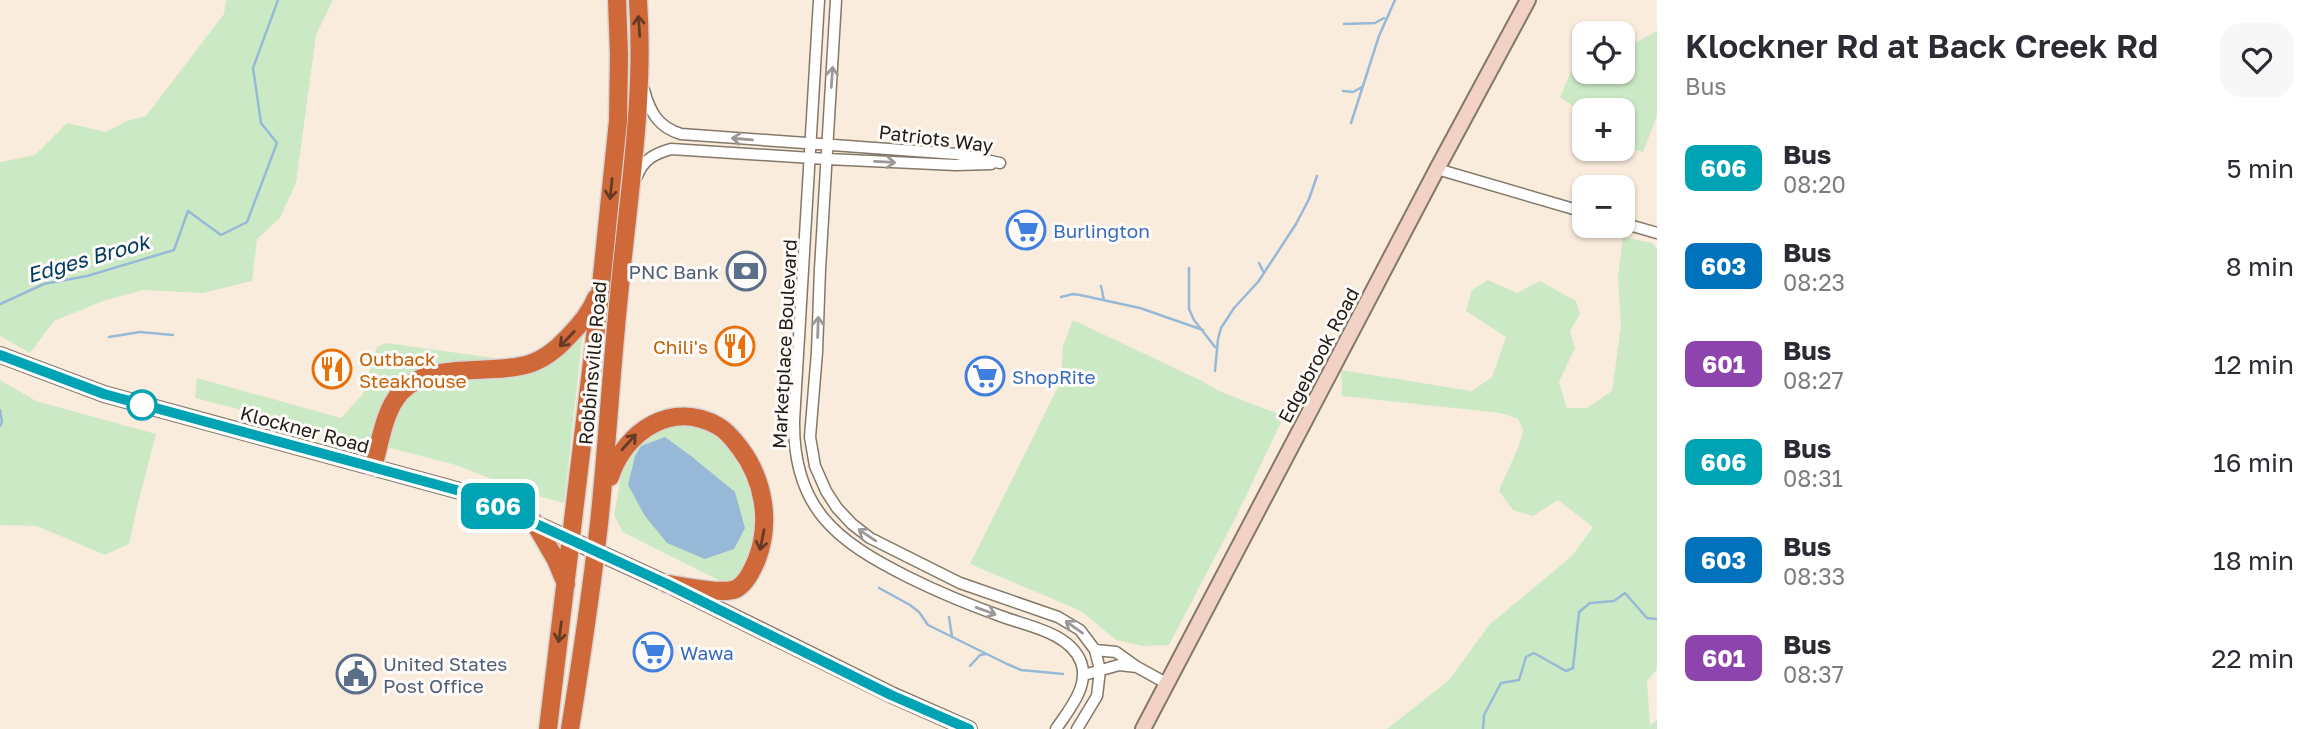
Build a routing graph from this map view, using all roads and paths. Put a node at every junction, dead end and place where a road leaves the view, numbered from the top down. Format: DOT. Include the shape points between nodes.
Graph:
graph roads {
  1 [pos="617,0"];
  2 [pos="638,0"];
  3 [pos="819,0"];
  4 [pos="836,0"];
  5 [pos="1528,0"];
  6 [pos="639,73"];
  7 [pos="810,144"];
  8 [pos="827,145"];
  9 [pos="810,158"];
  10 [pos="827,159"];
  11 [pos="1437,169"];
  12 [pos="630,192"];
  13 [pos="1572,208"];
  14 [pos="1635,227"];
  15 [pos="1657,233"];
  16 [pos="602,282"];
  17 [pos="0,355"];
  18 [pos="373,467"];
  19 [pos="601,504"];
  20 [pos="534,522"];
  21 [pos="572,540"];
  22 [pos="596,551"];
  23 [pos="667,584"];
  24 [pos="566,585"];
  25 [pos="1095,650"];
  26 [pos="1137,667"];
  27 [pos="1100,670"];
  28 [pos="1084,674"];
  29 [pos="1166,683"];
  30 [pos="548,729"];
  31 [pos="570,729"];
  32 [pos="969,729"];
  33 [pos="1056,729"];
  34 [pos="1077,729"];
  35 [pos="1143,729"];
  1 -- 16 [label="highway, Robbinsville Road, one-way" via="618,121"];
  6 -- 2 [label="highway, Robbinsville Road, one-way"];
  3 -- 7 [label="street, Marketplace Boulevard"];
  8 -- 4 [label="street, Marketplace Boulevard, one-way"];
  5 -- 11 [label="main road, Edgebrook Road"];
  7 -- 6 [label="street, Patriots Way, one-way" via="671,131 652,114"];
  6 -- 12 [label="highway, Robbinsville Road"];
  7 -- 8 [label="street, Patriots Way"];
  7 -- 9 [label="street, Marketplace Boulevard"];
  8 -- 10 [label="street, Marketplace Boulevard"];
  10 -- 8 [label="street, Patriots Way, one-way" via="1000,163 957,154"];
  9 -- 10 [label="street, Patriots Way"];
  9 -- 12 [label="street, Patriots Way" via="671,149 648,158"];
  9 -- 28 [label="street, Marketplace Boulevard, one-way" via="794,441 810,499 854,548 953,599 1065,642 1074,650"];
  25 -- 10 [label="street, Marketplace Boulevard, one-way" via="1070,623 960,583 870,538 852,524 826,491 810,438"];
  11 -- 13 [label="street"];
  11 -- 29 [label="main road, Edgebrook Road"];
  12 -- 19 [label="highway, Robbinsville Road"];
  14 -- 15 [label="street"];
  16 -- 18 [label="highway, one-way" via="579,327 555,351 506,369 439,373 417,380 391,409"];
  16 -- 21 [label="highway, Robbinsville Road"];
  17 -- 18 [label="main road, Klockner Road" via="104,394"];
  18 -- 20 [label="main road, Klockner Road" via="471,494"];
  19 -- 22 [label="highway, Robbinsville Road"];
  19 -- 23 [label="highway, one-way" via="622,450 644,428 685,416 720,426 732,438 757,476 765,516 752,571 734,590"];
  20 -- 21 [label="main road, Klockner Road"];
  20 -- 24 [label="highway"];
  21 -- 22 [label="main road, Klockner Road"];
  21 -- 24 [label="highway, Robbinsville Road"];
  22 -- 23 [label="main road"];
  22 -- 31 [label="highway, Robbinsville Road"];
  23 -- 32 [label="main road"];
  24 -- 30 [label="highway, Robbinsville Road, one-way"];
  25 -- 26 [label="street" via="1116,652"];
  25 -- 27 [label="street, Marketplace Boulevard"];
  26 -- 27 [label="street"];
  26 -- 29 [label="street"];
  27 -- 28 [label="street"];
  27 -- 34 [label="street, Marketplace Boulevard" via="1097,696"];
  28 -- 33 [label="street" via="1073,704"];
  29 -- 35 [label="main road, Edgebrook Road"];
}
